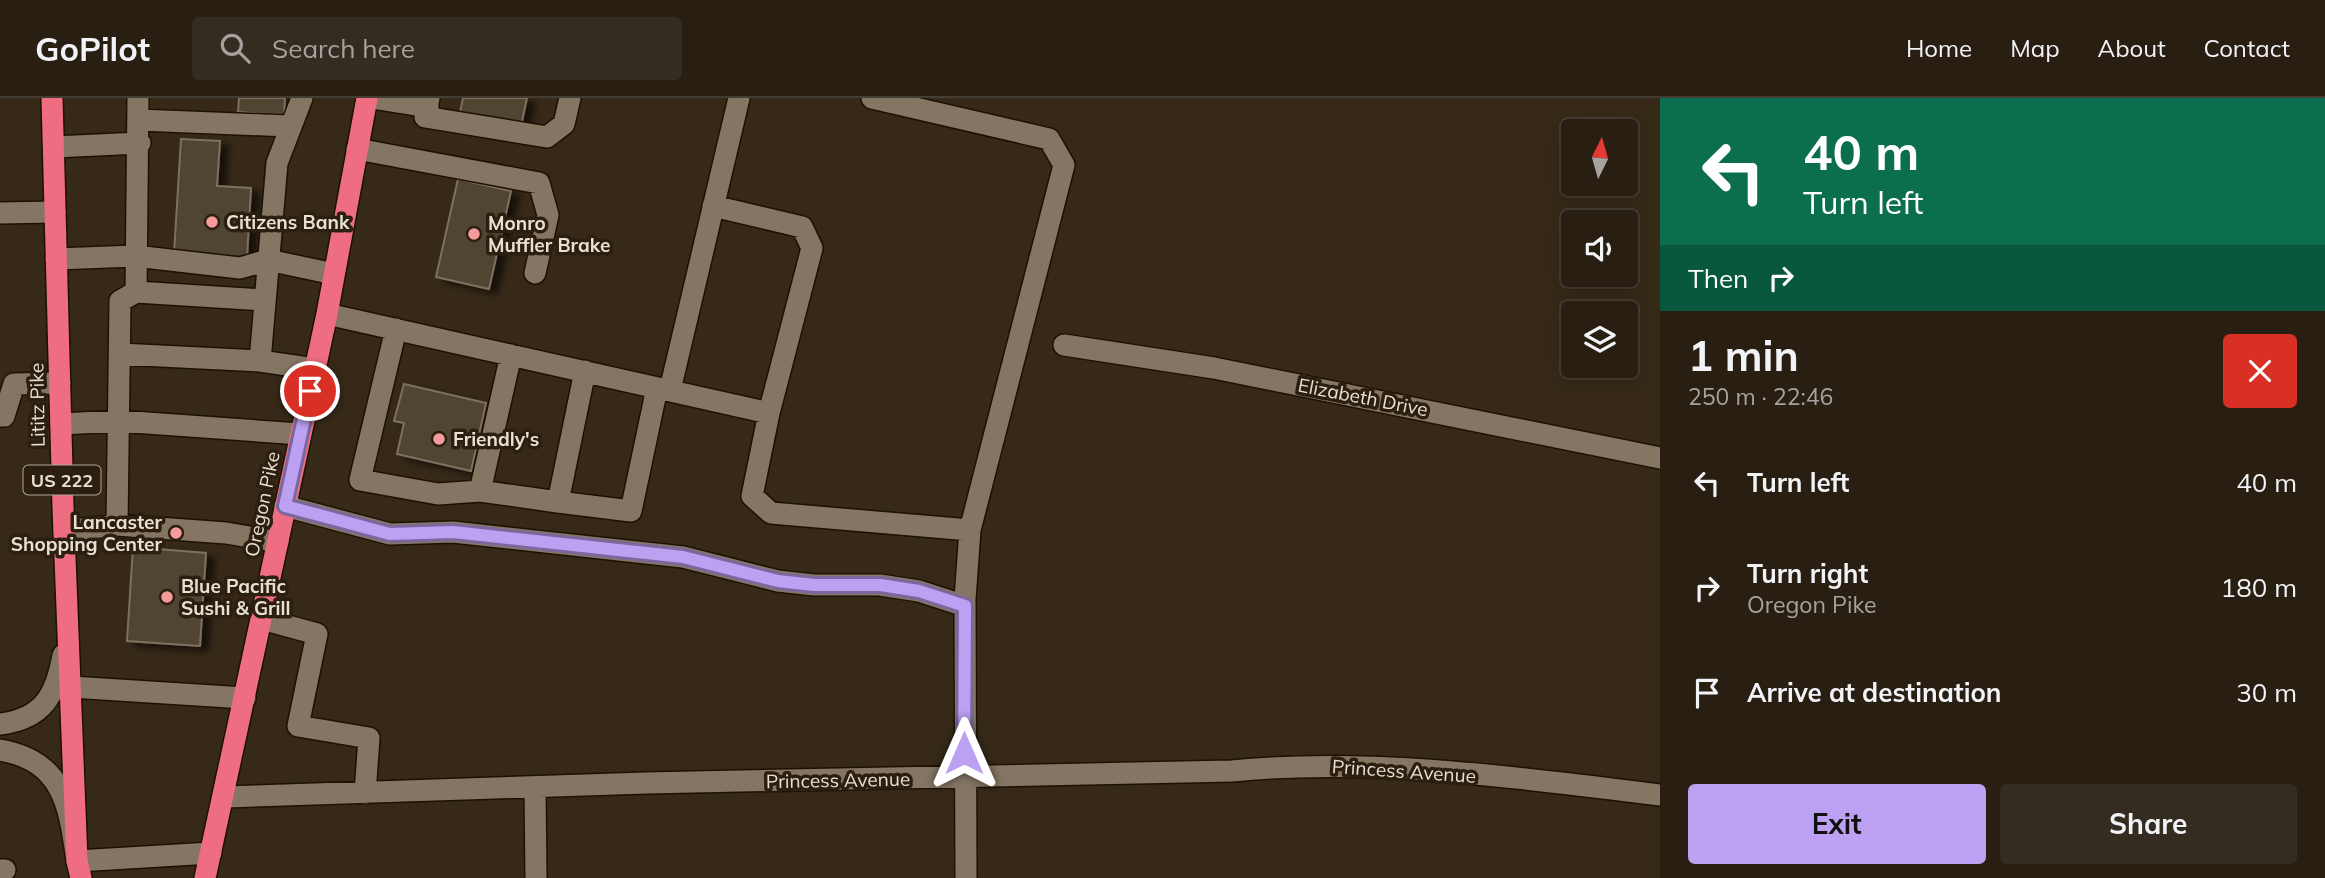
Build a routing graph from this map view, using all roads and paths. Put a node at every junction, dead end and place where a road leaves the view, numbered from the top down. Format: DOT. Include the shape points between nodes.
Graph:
graph roads {
  1 [pos="52,98"];
  2 [pos="138,98"];
  3 [pos="302,98"];
  4 [pos="369,98"];
  5 [pos="570,98"];
  6 [pos="738,98"];
  7 [pos="872,98"];
  8 [pos="428,102"];
  9 [pos="139,120"];
  10 [pos="289,126"];
  11 [pos="140,142"];
  12 [pos="54,148"];
  13 [pos="358,149"];
  14 [pos="713,206"];
  15 [pos="55,212"];
  16 [pos="0,213"];
  17 [pos="135,256"];
  18 [pos="56,259"];
  19 [pos="268,260"];
  20 [pos="334,274"];
  21 [pos="535,274"];
  22 [pos="136,292"];
  23 [pos="264,300"];
  24 [pos="327,314"];
  25 [pos="396,329"];
  26 [pos="1064,345"];
  27 [pos="120,354"];
  28 [pos="511,355"];
  29 [pos="260,361"];
  30 [pos="315,369"];
  31 [pos="585,371"];
  32 [pos="60,383"];
  33 [pos="663,389"];
  34 [pos="769,413"];
  35 [pos="0,416"];
  36 [pos="119,421"];
  37 [pos="61,424"];
  38 [pos="300,434"];
  39 [pos="1660,457"];
  40 [pos="480,491"];
  41 [pos="558,502"];
  42 [pos="285,506"];
  43 [pos="117,525"];
  44 [pos="970,530"];
  45 [pos="64,531"];
  46 [pos="278,542"];
  47 [pos="965,603"];
  48 [pos="262,619"];
  49 [pos="69,626"];
  50 [pos="71,687"];
  51 [pos="245,698"];
  52 [pos="0,724"];
  53 [pos="0,750"];
  54 [pos="964,778"];
  55 [pos="535,787"];
  56 [pos="365,793"];
  57 [pos="1660,795"];
  58 [pos="225,797"];
  59 [pos="211,853"];
  60 [pos="79,869"];
  61 [pos="205,878"];
  62 [pos="536,878"];
  63 [pos="966,878"];
  1 -- 12 [label="highway, Lititz Pike / US 222"];
  2 -- 9 [label="street"];
  3 -- 10 [label="street"];
  4 -- 8 [label="street"];
  4 -- 13 [label="highway, Oregon Pike"];
  5 -- 8 [label="street" via="564,124 547,137 425,117"];
  6 -- 14 [label="street"];
  7 -- 44 [label="street" via="1049,139 1064,164"];
  9 -- 10 [label="street"];
  9 -- 11 [label="street"];
  10 -- 19 [label="street" via="277,163"];
  11 -- 12 [label="street"];
  11 -- 17 [label="street"];
  12 -- 15 [label="highway, Lititz Pike / US 222"];
  13 -- 20 [label="highway, Oregon Pike"];
  13 -- 21 [label="street" via="539,183 548,215"];
  14 -- 33 [label="street"];
  14 -- 34 [label="street" via="802,227 812,248"];
  15 -- 16 [label="street"];
  15 -- 18 [label="highway, Lititz Pike / US 222"];
  17 -- 18 [label="street"];
  17 -- 19 [label="street" via="240,268"];
  17 -- 22 [label="street"];
  18 -- 32 [label="highway, Lititz Pike / US 222"];
  19 -- 20 [label="street"];
  19 -- 23 [label="street"];
  20 -- 24 [label="highway, Oregon Pike"];
  22 -- 23 [label="street"];
  22 -- 27 [label="street" via="120,301"];
  23 -- 29 [label="street"];
  24 -- 25 [label="street"];
  24 -- 30 [label="highway, Oregon Pike"];
  25 -- 28 [label="street"];
  25 -- 40 [label="street" via="360,480 438,494"];
  26 -- 39 [label="street, Elizabeth Drive" via="1214,368"];
  27 -- 29 [label="street"];
  27 -- 36 [label="street"];
  28 -- 31 [label="street"];
  28 -- 40 [label="street"];
  29 -- 30 [label="street"];
  30 -- 38 [label="highway, Oregon Pike"];
  31 -- 33 [label="street"];
  31 -- 41 [label="street"];
  32 -- 35 [label="street" via="14,383 4,416"];
  32 -- 37 [label="highway, Lititz Pike / US 222"];
  33 -- 34 [label="street"];
  33 -- 41 [label="street" via="631,511"];
  34 -- 44 [label="street" via="752,496 771,513"];
  36 -- 37 [label="street"];
  36 -- 38 [label="street"];
  36 -- 43 [label="street"];
  37 -- 45 [label="highway, Lititz Pike / US 222"];
  38 -- 42 [label="highway, Oregon Pike"];
  40 -- 41 [label="street"];
  42 -- 46 [label="highway, Oregon Pike"];
  42 -- 47 [label="street" via="390,534 453,532 683,557 778,581 880,585"];
  43 -- 45 [label="street"];
  43 -- 46 [label="street"];
  44 -- 47 [label="street"];
  45 -- 49 [label="highway, Lititz Pike / US 222"];
  46 -- 48 [label="highway, Oregon Pike"];
  47 -- 54 [label="street"];
  48 -- 51 [label="highway, Oregon Pike"];
  48 -- 56 [label="street" via="317,634 298,726 369,738"];
  49 -- 50 [label="highway, Lititz Pike / US 222"];
  49 -- 52 [label="street" via="59,678 48,699 34,715"];
  50 -- 51 [label="street"];
  50 -- 60 [label="highway, Lititz Pike / US 222"];
  51 -- 58 [label="highway, Oregon Pike"];
  53 -- 60 [label="street" via="33,761 62,790"];
  54 -- 55 [label="street, Princess Avenue"];
  54 -- 57 [label="street, Princess Avenue" via="1316,765 1491,776"];
  54 -- 63 [label="street"];
  55 -- 56 [label="street, Princess Avenue"];
  55 -- 62 [label="street"];
  56 -- 58 [label="street, Princess Avenue"];
  58 -- 59 [label="highway, Oregon Pike"];
  59 -- 60 [label="street"];
  59 -- 61 [label="highway, Oregon Pike"];
}
